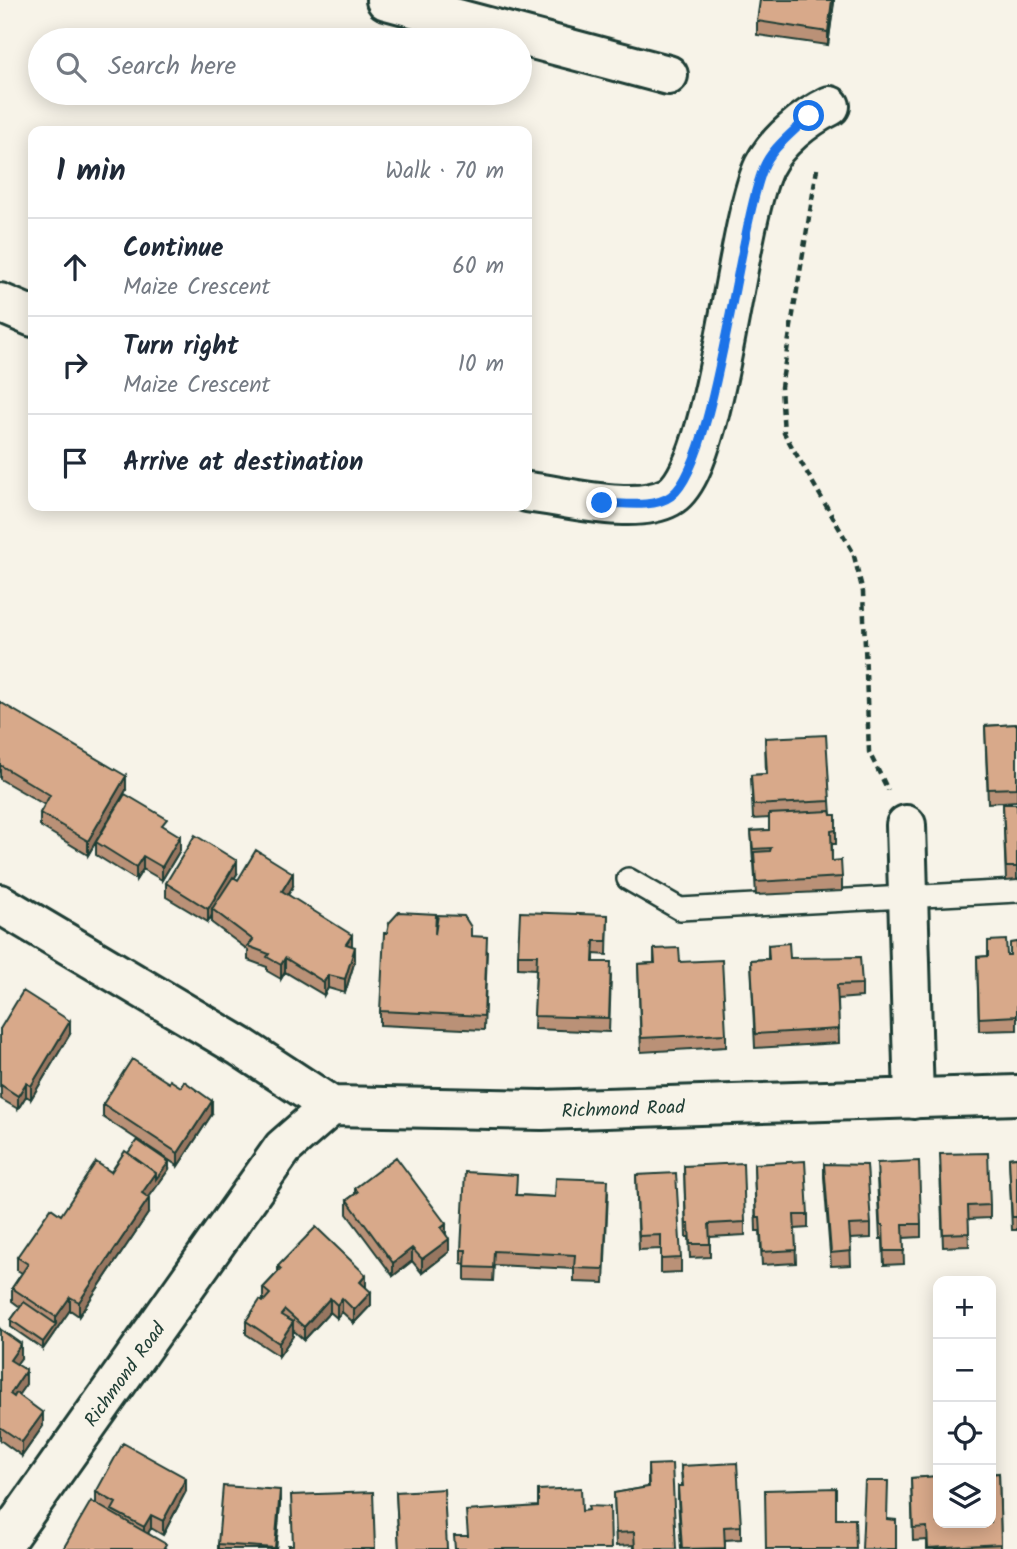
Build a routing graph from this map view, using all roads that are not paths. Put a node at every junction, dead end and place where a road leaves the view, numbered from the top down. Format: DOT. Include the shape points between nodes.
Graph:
graph roads {
  1 [pos="386,0"];
  2 [pos="491,28"];
  3 [pos="532,39"];
  4 [pos="668,75"];
  5 [pos="830,106"];
  6 [pos="0,303"];
  7 [pos="28,315"];
  8 [pos="532,493"];
  9 [pos="906,825"];
  10 [pos="628,879"];
  11 [pos="1017,891"];
  12 [pos="907,897"];
  13 [pos="0,904"];
  14 [pos="1017,1095"];
  15 [pos="914,1099"];
  16 [pos="331,1106"];
  17 [pos="0,1548"];
  1 -- 2 [label="street"];
  3 -- 4 [label="street"];
  5 -- 8 [label="street" via="809,116 764,167 736,273 708,420 690,472 671,496 645,504"];
  6 -- 7 [label="street"];
  9 -- 12 [label="street"];
  10 -- 12 [label="lane" via="680,909"];
  11 -- 12 [label="lane"];
  12 -- 15 [label="street"];
  13 -- 16 [label="street"];
  14 -- 15 [label="street, Richmond Road"];
  15 -- 16 [label="street, Richmond Road" via="542,1110"];
  16 -- 17 [label="street, Richmond Road" via="283,1148"];
}
